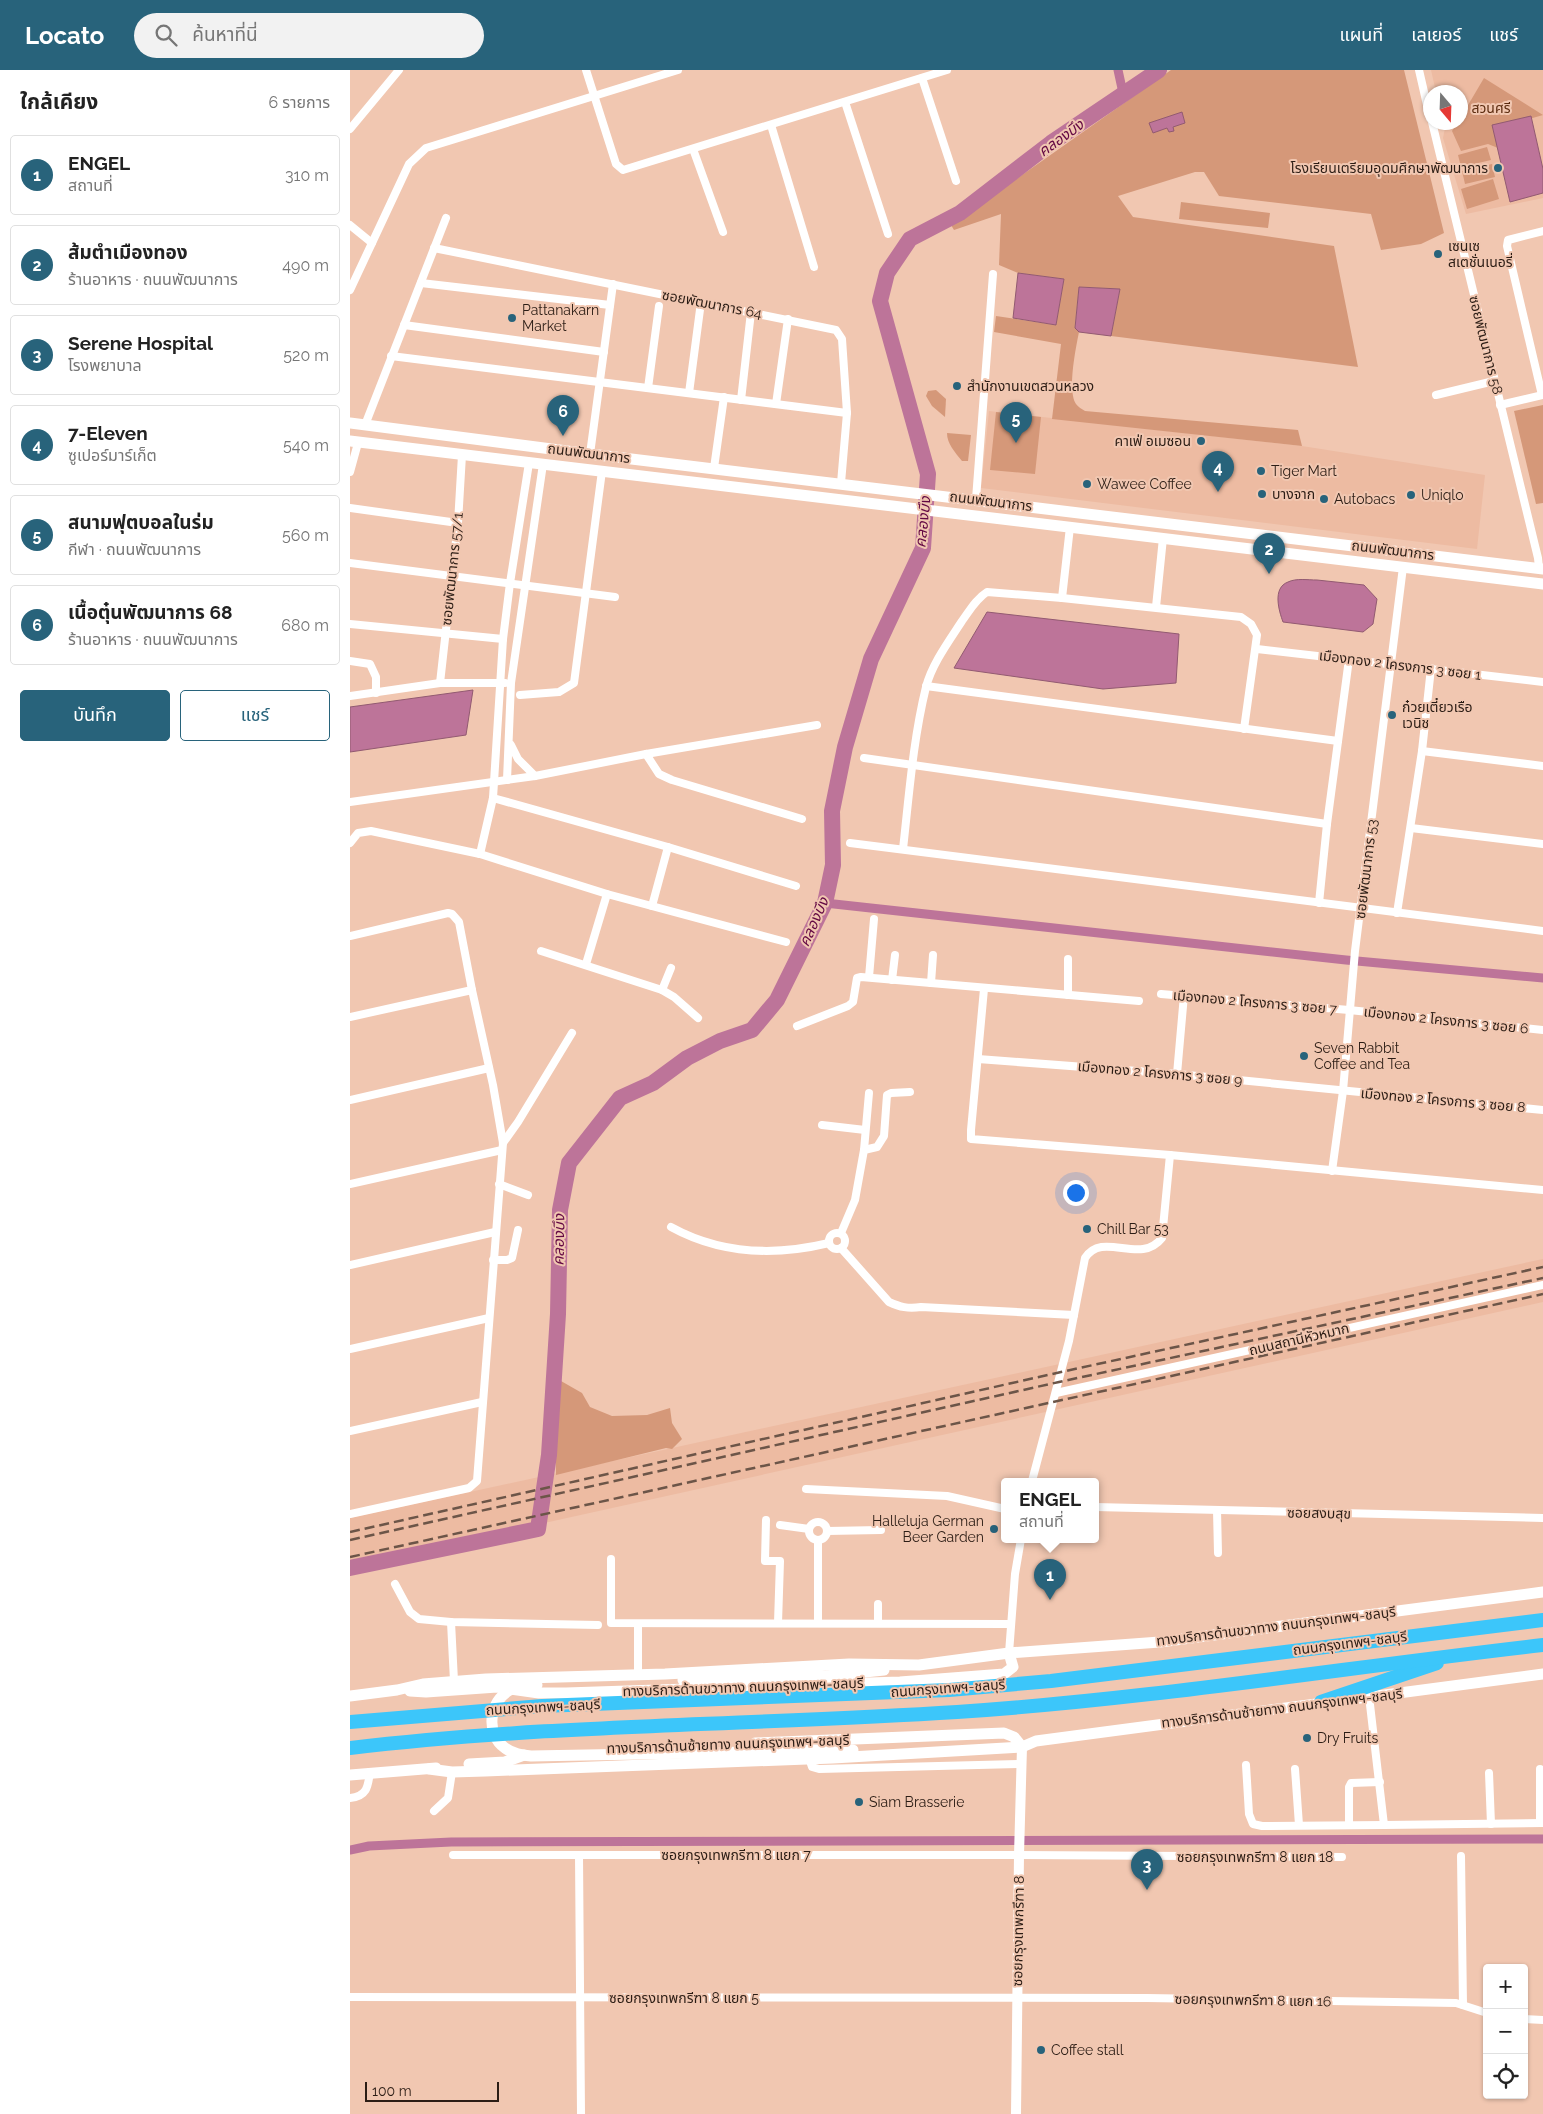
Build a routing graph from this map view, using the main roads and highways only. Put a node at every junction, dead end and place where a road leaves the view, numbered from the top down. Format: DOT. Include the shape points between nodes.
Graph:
graph roads {
  1 [pos="350,423"];
  2 [pos="354,442"];
  3 [pos="590,454"];
  4 [pos="588,470"];
  5 [pos="1118,516"];
  6 [pos="1115,532"];
  7 [pos="1400,550"];
  8 [pos="1403,567"];
  9 [pos="1541,568"];
  10 [pos="1540,583"];
  11 [pos="1543,1592"];
  12 [pos="1543,1611"];
  13 [pos="1543,1620"];
  14 [pos="1464,1629"];
  15 [pos="1543,1645"];
  16 [pos="1009,1653"];
  17 [pos="1466,1653"];
  18 [pos="919,1665"];
  19 [pos="1543,1674"];
  20 [pos="396,1690"];
  21 [pos="350,1696"];
  22 [pos="1321,1702"];
  23 [pos="350,1722"];
  24 [pos="993,1734"];
  25 [pos="920,1737"];
  26 [pos="1022,1747"];
  27 [pos="350,1748"];
  28 [pos="1004,1749"];
  29 [pos="919,1753"];
  30 [pos="882,1755"];
  31 [pos="429,1768"];
  32 [pos="350,1775"];
  1 -- 3 [label="main road, ถนนพัฒนาการ"];
  2 -- 4 [label="main road, ถนนพัฒนาการ"];
  3 -- 4 [label="main road"];
  3 -- 5 [label="main road, ถนนพัฒนาการ"];
  4 -- 6 [label="main road, ถนนพัฒนาการ"];
  5 -- 6 [label="main road"];
  5 -- 7 [label="main road, ถนนพัฒนาการ"];
  6 -- 8 [label="main road, ถนนพัฒนาการ"];
  7 -- 8 [label="main road"];
  7 -- 9 [label="main road, ถนนพัฒนาการ"];
  8 -- 10 [label="main road, ถนนพัฒนาการ"];
  9 -- 10 [label="main road"];
  11 -- 16 [label="main road, ทางบริการด้านขวาทาง ถนนกรุงเทพฯ-ชลบุรี" via="1160,1642"];
  12 -- 14 [label="highway"];
  13 -- 14 [label="highway, ถนนกรุงเทพฯ-ชลบุรี"];
  14 -- 23 [label="highway, ถนนกรุงเทพฯ-ชลบุรี" via="1052,1681 958,1689 542,1706"];
  15 -- 17 [label="highway, ถนนกรุงเทพฯ-ชลบุรี"];
  16 -- 18 [label="main road, ทางบริการด้านขวาทาง ถนนกรุงเทพฯ-ชลบุรี"];
  16 -- 20 [label="main road, ทางบริการด้านขวาทาง ถนนกรุงเทพฯ-ชลบุรี" via="1013,1667 1004,1674 900,1682 566,1693 497,1687 426,1692"];
  17 -- 22 [label="highway"];
  17 -- 27 [label="highway, ถนนกรุงเทพฯ-ชลบุรี" via="1057,1704 954,1712 556,1730"];
  18 -- 20 [label="main road, ทางบริการด้านขวาทาง ถนนกรุงเทพฯ-ชลบุรี" via="849,1664 454,1681"];
  18 -- 30 [label="main road" via="826,1676 517,1687 503,1695 491,1720 499,1743 520,1755 836,1749"];
  19 -- 22 [label="main road, ทางบริการด้านซ้ายทาง ถนนกรุงเทพฯ-ชลบุรี"];
  20 -- 21 [label="main road, ทางบริการด้านขวาทาง ถนนกรุงเทพฯ-ชลบุรี"];
  22 -- 26 [label="main road, ทางบริการด้านซ้ายทาง ถนนกรุงเทพฯ-ชลบุรี" via="1036,1741"];
  24 -- 25 [label="main road, ทางบริการด้านซ้ายทาง ถนนกรุงเทพฯ-ชลบุรี"];
  24 -- 26 [label="main road, ทางบริการด้านซ้ายทาง ถนนกรุงเทพฯ-ชลบุรี" via="1010,1735"];
  24 -- 28 [label="main road" via="1001,1739"];
  25 -- 29 [label="main road" via="924,1744"];
  25 -- 31 [label="main road, ทางบริการด้านซ้ายทาง ถนนกรุงเทพฯ-ชลบุรี" via="531,1753 505,1762"];
  26 -- 28 [label="main road, ทางบริการด้านซ้ายทาง ถนนกรุงเทพฯ-ชลบุรี"];
  28 -- 29 [label="main road, ทางบริการด้านซ้ายทาง ถนนกรุงเทพฯ-ชลบุรี"];
  29 -- 30 [label="main road, ทางบริการด้านซ้ายทาง ถนนกรุงเทพฯ-ชลบุรี"];
  30 -- 31 [label="main road, ทางบริการด้านซ้ายทาง ถนนกรุงเทพฯ-ชลบุรี" via="452,1772"];
  31 -- 32 [label="main road, ทางบริการด้านซ้ายทาง ถนนกรุงเทพฯ-ชลบุรี"];
}
